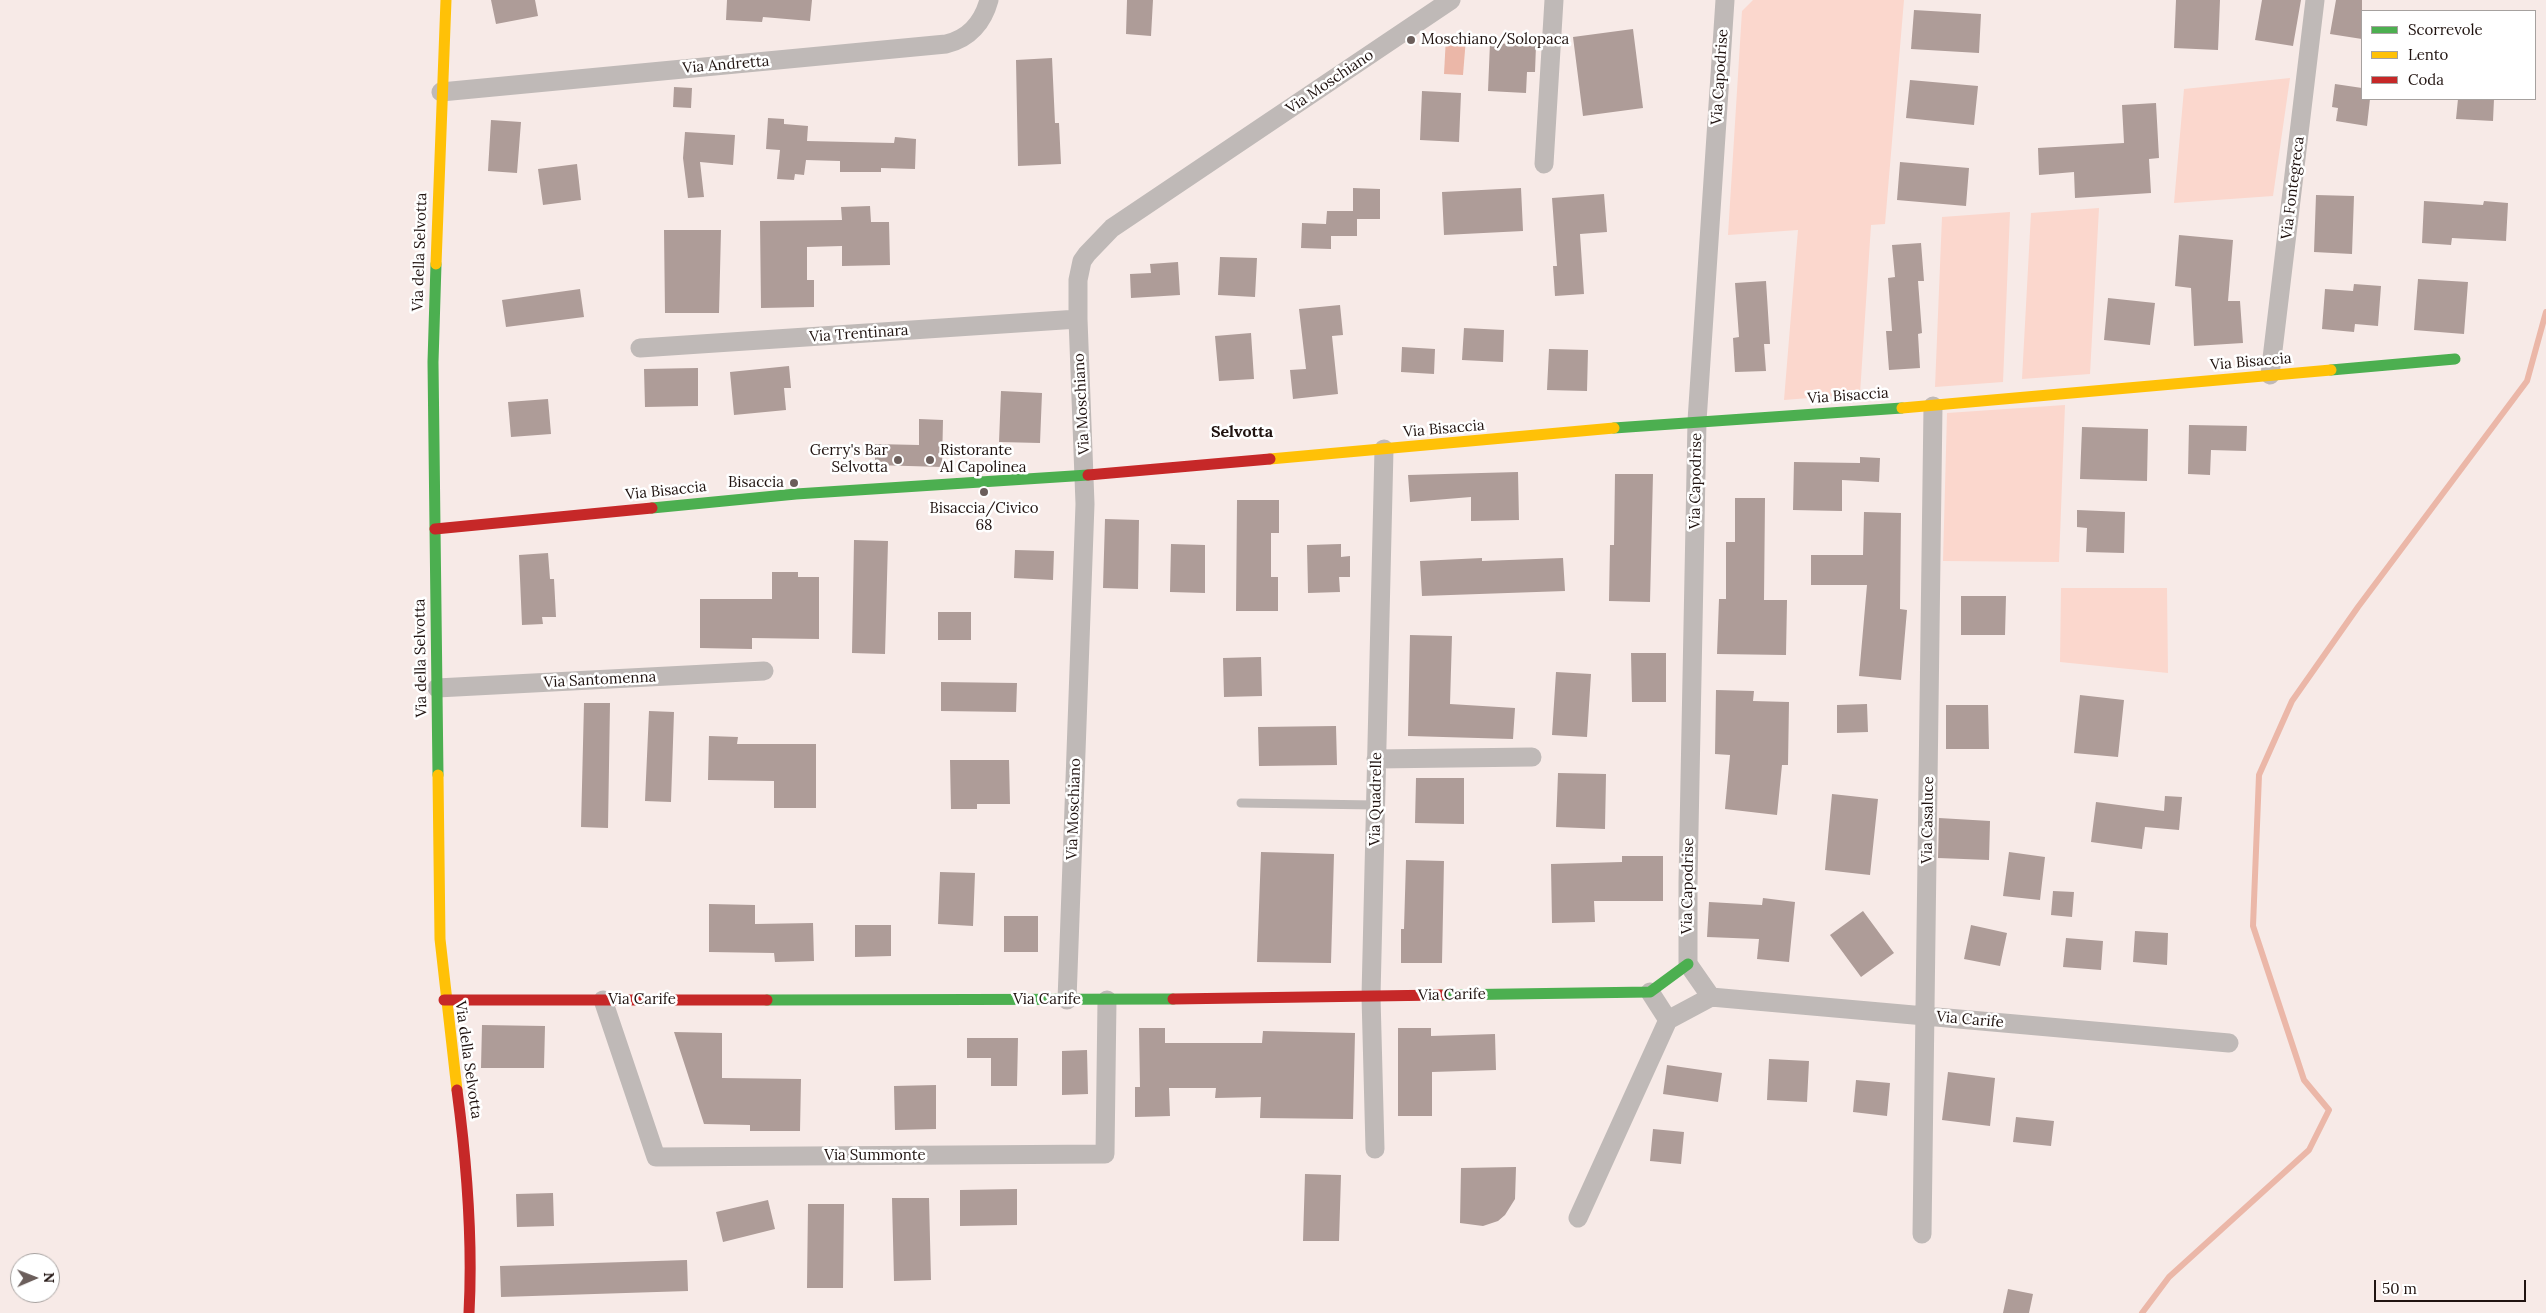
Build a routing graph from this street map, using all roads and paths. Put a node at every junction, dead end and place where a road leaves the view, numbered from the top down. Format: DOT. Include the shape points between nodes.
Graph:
graph roads {
  1 [pos="446,0"];
  2 [pos="989,0"];
  3 [pos="1451,0"];
  4 [pos="1554,0"];
  5 [pos="1725,0"];
  6 [pos="2315,0"];
  7 [pos="441,92"];
  8 [pos="1544,164"];
  9 [pos="1078,319"];
  10 [pos="640,348"];
  11 [pos="2455,359"];
  12 [pos="2270,375"];
  13 [pos="1933,406"];
  14 [pos="1697,421"];
  15 [pos="1384,449"];
  16 [pos="1085,475"];
  17 [pos="435,529"];
  18 [pos="764,671"];
  19 [pos="437,688"];
  20 [pos="1532,757"];
  21 [pos="1376,759"];
  22 [pos="1240,803"];
  23 [pos="1376,805"];
  24 [pos="1688,964"];
  25 [pos="1650,992"];
  26 [pos="1371,996"];
  27 [pos="1711,997"];
  28 [pos="444,1000"];
  29 [pos="603,1000"];
  30 [pos="1066,1000"];
  31 [pos="1106,1000"];
  32 [pos="1925,1016"];
  33 [pos="1668,1020"];
  34 [pos="2229,1043"];
  35 [pos="1375,1149"];
  36 [pos="1578,1218"];
  37 [pos="1922,1234"];
  38 [pos="469,1313"];
  1 -- 7 [label="street, Via della Selvotta"];
  2 -- 7 [label="street, Via Andretta" via="971,32 946,44"];
  3 -- 9 [label="street, Via Moschiano" via="1106,233 1082,262 1078,280"];
  4 -- 8 [label="street"];
  5 -- 14 [label="street, Via Capodrise"];
  6 -- 12 [label="street, Via Fontegreca"];
  7 -- 17 [label="street, Via della Selvotta" via="433,362"];
  9 -- 10 [label="street, Via Trentinara"];
  9 -- 16 [label="street, Via Moschiano"];
  11 -- 12 [label="street, Via Bisaccia"];
  12 -- 13 [label="street, Via Bisaccia"];
  13 -- 14 [label="street, Via Bisaccia"];
  13 -- 32 [label="street, Via Casaluce"];
  14 -- 15 [label="street, Via Bisaccia"];
  14 -- 24 [label="street, Via Capodrise"];
  15 -- 16 [label="street, Via Bisaccia"];
  15 -- 21 [label="street, Via Quadrelle"];
  16 -- 17 [label="street, Via Bisaccia" via="796,494"];
  16 -- 30 [label="street, Via Moschiano"];
  17 -- 19 [label="street, Via della Selvotta"];
  18 -- 19 [label="street, Via Santomenna"];
  19 -- 28 [label="street, Via della Selvotta" via="440,939"];
  20 -- 21 [label="street"];
  21 -- 23 [label="street, Via Quadrelle"];
  22 -- 23 [label="lane"];
  23 -- 26 [label="street, Via Quadrelle"];
  24 -- 25 [label="street"];
  24 -- 27 [label="street"];
  25 -- 26 [label="street, Via Carife"];
  25 -- 33 [label="street"];
  26 -- 31 [label="street, Via Carife"];
  26 -- 35 [label="street, Via Quadrelle"];
  27 -- 32 [label="street, Via Carife"];
  27 -- 33 [label="street"];
  28 -- 29 [label="street, Via Carife"];
  28 -- 38 [label="street, Via della Selvotta" via="471,1207"];
  29 -- 30 [label="street, Via Carife"];
  29 -- 31 [label="street, Via Summonte" via="656,1157 1105,1154"];
  30 -- 31 [label="street, Via Carife"];
  32 -- 34 [label="street, Via Carife"];
  32 -- 37 [label="street, Via Casaluce"];
  33 -- 36 [label="street"];
}
